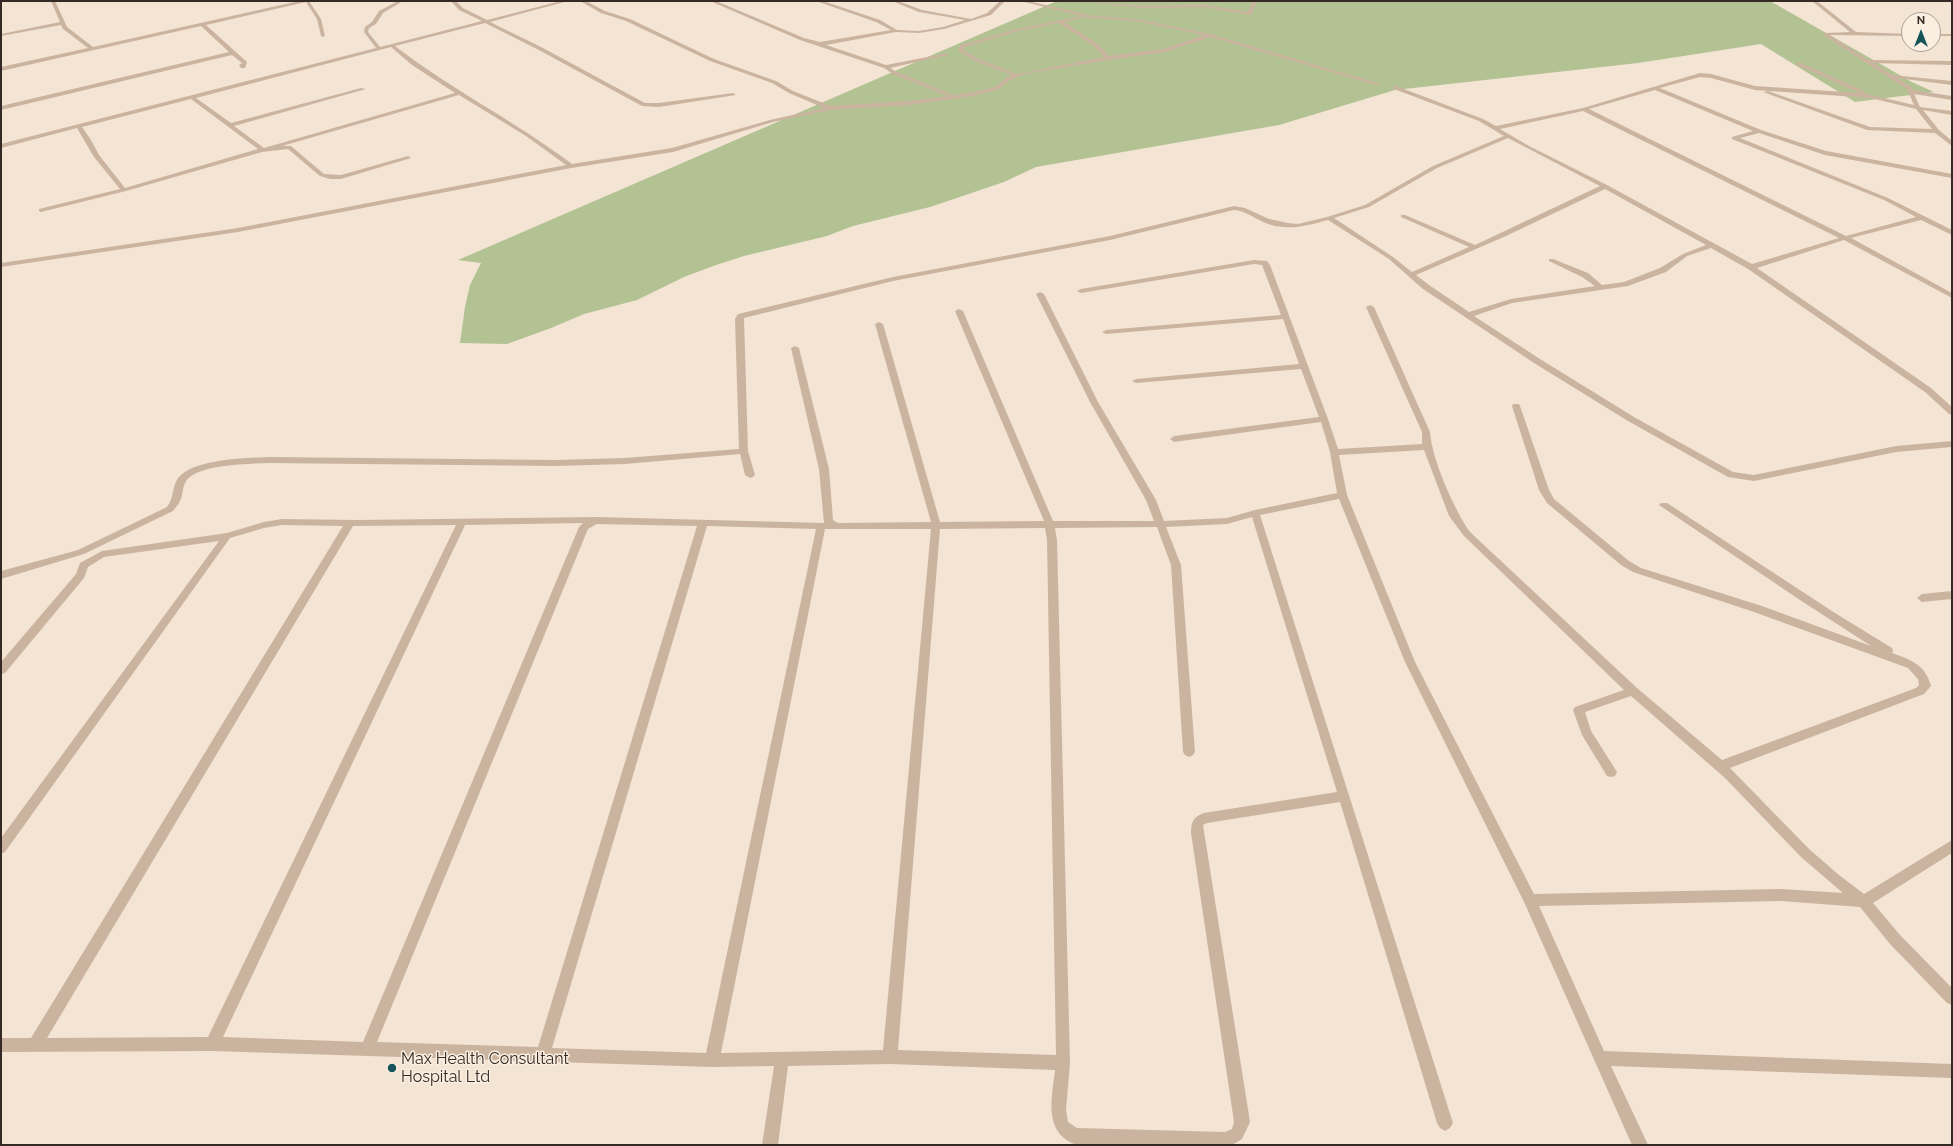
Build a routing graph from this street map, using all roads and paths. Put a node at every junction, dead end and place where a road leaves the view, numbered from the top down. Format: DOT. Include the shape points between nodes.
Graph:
graph roads {
  1 [pos="53,1"];
  2 [pos="306,1"];
  3 [pos="401,1"];
  4 [pos="453,1"];
  5 [pos="566,1"];
  6 [pos="582,1"];
  7 [pos="712,1"];
  8 [pos="818,1"];
  9 [pos="894,1"];
  10 [pos="1003,1"];
  11 [pos="1022,1"];
  12 [pos="1082,1"];
  13 [pos="1254,1"];
  14 [pos="1814,1"];
  15 [pos="1052,3"];
  16 [pos="1041,6"];
  17 [pos="1089,16"];
  18 [pos="971,20"];
  19 [pos="488,22"];
  20 [pos="1060,22"];
  21 [pos="63,23"];
  22 [pos="202,24"];
  23 [pos="896,31"];
  24 [pos="1855,33"];
  25 [pos="1,35"];
  26 [pos="1210,35"];
  27 [pos="1901,35"];
  28 [pos="1941,35"];
  29 [pos="1952,35"];
  30 [pos="323,36"];
  31 [pos="820,44"];
  32 [pos="393,47"];
  33 [pos="92,49"];
  34 [pos="380,50"];
  35 [pos="233,53"];
  36 [pos="946,54"];
  37 [pos="1108,58"];
  38 [pos="1867,60"];
  39 [pos="1952,63"];
  40 [pos="1799,64"];
  41 [pos="243,67"];
  42 [pos="886,67"];
  43 [pos="1,69"];
  44 [pos="1016,75"];
  45 [pos="1892,76"];
  46 [pos="1952,83"];
  47 [pos="1378,84"];
  48 [pos="1396,88"];
  49 [pos="1655,88"];
  50 [pos="1755,88"];
  51 [pos="363,89"];
  52 [pos="1912,92"];
  53 [pos="460,93"];
  54 [pos="733,95"];
  55 [pos="955,96"];
  56 [pos="1871,96"];
  57 [pos="192,97"];
  58 [pos="1952,98"];
  59 [pos="1,108"];
  60 [pos="830,108"];
  61 [pos="1918,108"];
  62 [pos="1584,109"];
  63 [pos="1952,113"];
  64 [pos="231,125"];
  65 [pos="78,126"];
  66 [pos="1495,128"];
  67 [pos="1759,131"];
  68 [pos="1937,131"];
  69 [pos="1508,136"];
  70 [pos="1952,144"];
  71 [pos="1,146"];
  72 [pos="264,150"];
  73 [pos="408,158"];
  74 [pos="571,166"];
  75 [pos="1952,176"];
  76 [pos="1605,186"];
  77 [pos="124,190"];
  78 [pos="41,210"];
  79 [pos="1402,216"];
  80 [pos="1923,217"];
  81 [pos="1329,218"];
  82 [pos="1952,233"];
  83 [pos="1845,238"];
  84 [pos="1712,244"];
  85 [pos="1474,247"];
  86 [pos="1551,260"];
  87 [pos="1,265"];
  88 [pos="1751,267"];
  89 [pos="1412,274"];
  90 [pos="1601,287"];
  91 [pos="1081,291"];
  92 [pos="1040,294"];
  93 [pos="1952,296"];
  94 [pos="1370,307"];
  95 [pos="959,311"];
  96 [pos="1469,315"];
  97 [pos="1285,316"];
  98 [pos="879,324"];
  99 [pos="1106,332"];
  100 [pos="795,348"];
  101 [pos="1304,366"];
  102 [pos="1136,381"];
  103 [pos="1516,406"];
  104 [pos="1952,412"];
  105 [pos="1324,419"];
  106 [pos="1174,440"];
  107 [pos="1952,444"];
  108 [pos="1427,447"];
  109 [pos="744,451"];
  110 [pos="1334,452"];
  111 [pos="750,475"];
  112 [pos="1342,494"];
  113 [pos="1664,505"];
  114 [pos="1255,513"];
  115 [pos="596,520"];
  116 [pos="462,522"];
  117 [pos="350,523"];
  118 [pos="703,523"];
  119 [pos="1049,523"];
  120 [pos="936,524"];
  121 [pos="1160,524"];
  122 [pos="821,526"];
  123 [pos="836,526"];
  124 [pos="227,536"];
  125 [pos="1,575"];
  126 [pos="1952,595"];
  127 [pos="1922,598"];
  128 [pos="1912,664"];
  129 [pos="1,670"];
  130 [pos="1632,690"];
  131 [pos="1190,752"];
  132 [pos="1721,767"];
  133 [pos="1611,772"];
  134 [pos="1344,796"];
  135 [pos="1952,846"];
  136 [pos="1,848"];
  137 [pos="1530,900"];
  138 [pos="1864,901"];
  139 [pos="1952,998"];
  140 [pos="212,1044"];
  141 [pos="1,1045"];
  142 [pos="34,1046"];
  143 [pos="367,1050"];
  144 [pos="543,1055"];
  145 [pos="890,1057"];
  146 [pos="1600,1058"];
  147 [pos="782,1059"];
  148 [pos="712,1060"];
  149 [pos="1063,1063"];
  150 [pos="1952,1071"];
  151 [pos="1444,1123"];
  152 [pos="770,1145"];
  153 [pos="1640,1145"];
  1 -- 21 [label="street"];
  2 -- 22 [label="street"];
  2 -- 30 [label="street" via="319,19"];
  3 -- 34 [label="street" via="377,14 374,23 367,27 366,32"];
  4 -- 19 [label="street" via="461,9"];
  5 -- 19 [label="street"];
  6 -- 60 [label="street" via="712,60 774,82"];
  7 -- 31 [label="street"];
  8 -- 23 [label="street" via="878,21"];
  9 -- 18 [label="street" via="921,11"];
  10 -- 18 [label="street" via="988,14"];
  11 -- 16 [label="street"];
  12 -- 13 [label="street" via="1140,8 1205,6 1250,14"];
  14 -- 24 [label="street"];
  15 -- 16 [label="street"];
  16 -- 17 [label="street"];
  17 -- 20 [label="street"];
  17 -- 26 [label="street" via="1142,21"];
  18 -- 23 [label="street" via="919,32"];
  19 -- 32 [label="street"];
  19 -- 54 [label="street" via="644,105 659,106"];
  20 -- 37 [label="street" via="1096,45"];
  20 -- 44 [label="street" via="1017,30 963,46 960,50 979,61"];
  21 -- 25 [label="street"];
  21 -- 33 [label="street"];
  22 -- 33 [label="street"];
  22 -- 35 [label="street"];
  23 -- 31 [label="street"];
  24 -- 27 [label="street"];
  24 -- 38 [label="street" via="1825,34"];
  26 -- 37 [label="street" via="1165,50"];
  26 -- 47 [label="street"];
  28 -- 29 [label="street"];
  31 -- 42 [label="street"];
  32 -- 34 [label="street"];
  32 -- 53 [label="street"];
  33 -- 43 [label="street"];
  34 -- 57 [label="street"];
  35 -- 41 [label="street" via="245,63"];
  35 -- 59 [label="street"];
  36 -- 42 [label="street"];
  37 -- 44 [label="street" via="1080,61"];
  38 -- 39 [label="street"];
  38 -- 45 [label="street"];
  40 -- 56 [label="street"];
  42 -- 55 [label="street" via="940,92"];
  44 -- 55 [label="street" via="997,88"];
  45 -- 46 [label="street"];
  45 -- 52 [label="street"];
  48 -- 66 [label="street" via="1481,120"];
  49 -- 50 [label="street" via="1700,75"];
  49 -- 62 [label="street"];
  49 -- 67 [label="street"];
  50 -- 56 [label="street"];
  50 -- 68 [label="street" via="1869,129"];
  51 -- 64 [label="street"];
  52 -- 58 [label="street"];
  52 -- 61 [label="street"];
  53 -- 72 [label="street"];
  53 -- 74 [label="street" via="554,152"];
  55 -- 60 [label="street" via="909,103"];
  56 -- 61 [label="street"];
  57 -- 64 [label="street"];
  57 -- 65 [label="street"];
  60 -- 74 [label="street" via="772,121 673,150"];
  61 -- 63 [label="street"];
  61 -- 68 [label="street"];
  62 -- 66 [label="street"];
  62 -- 83 [label="street"];
  64 -- 72 [label="street"];
  65 -- 71 [label="street"];
  65 -- 77 [label="street" via="96,156"];
  66 -- 69 [label="street"];
  67 -- 75 [label="street" via="1825,153"];
  67 -- 80 [label="street" via="1734,138 1886,199"];
  68 -- 70 [label="street"];
  69 -- 76 [label="street"];
  69 -- 81 [label="street" via="1435,167 1367,206"];
  72 -- 73 [label="street" via="289,147 322,175 330,177 341,177"];
  72 -- 77 [label="street"];
  74 -- 87 [label="street" via="238,230"];
  76 -- 84 [label="street"];
  76 -- 85 [label="street"];
  77 -- 78 [label="street"];
  79 -- 85 [label="street"];
  80 -- 82 [label="street"];
  80 -- 83 [label="street"];
  81 -- 89 [label="street"];
  81 -- 109 [label="street" via="1298,226 1288,225 1267,221 1244,209 1234,208 1110,238 892,279 742,316 738,319"];
  83 -- 88 [label="street"];
  83 -- 93 [label="street"];
  84 -- 88 [label="street"];
  84 -- 90 [label="street" via="1685,255 1663,270 1625,284"];
  85 -- 89 [label="street"];
  86 -- 90 [label="street" via="1585,276"];
  88 -- 104 [label="street" via="1928,390"];
  89 -- 96 [label="street" via="1426,287"];
  90 -- 96 [label="street" via="1511,301"];
  91 -- 97 [label="street" via="1260,262 1266,265"];
  92 -- 121 [label="street" via="1094,402 1151,500"];
  94 -- 108 [label="street" via="1426,432"];
  95 -- 119 [label="street"];
  96 -- 107 [label="street" via="1631,419 1732,475 1754,478 1896,449"];
  97 -- 99 [label="street"];
  97 -- 101 [label="street"];
  98 -- 120 [label="street"];
  100 -- 123 [label="street" via="824,469 828,521"];
  101 -- 102 [label="street"];
  101 -- 105 [label="street"];
  103 -- 128 [label="street" via="1550,501 1625,563 1650,575 1758,609"];
  105 -- 106 [label="street"];
  105 -- 110 [label="street"];
  108 -- 110 [label="street"];
  108 -- 130 [label="street" via="1454,516 1467,534"];
  109 -- 111 [label="street"];
  109 -- 125 [label="street" via="625,462 268,460 200,469 189,472 181,480 177,501 170,509 81,552"];
  110 -- 112 [label="street"];
  112 -- 114 [label="street"];
  112 -- 137 [label="street" via="1410,662"];
  113 -- 128 [label="street" via="1851,629"];
  114 -- 121 [label="street" via="1227,521"];
  114 -- 134 [label="street"];
  115 -- 116 [label="street"];
  115 -- 118 [label="street"];
  115 -- 143 [label="street" via="584,527"];
  116 -- 117 [label="street"];
  116 -- 140 [label="street"];
  117 -- 124 [label="street" via="282,522"];
  117 -- 142 [label="street"];
  118 -- 122 [label="street"];
  118 -- 144 [label="street"];
  119 -- 120 [label="street"];
  119 -- 121 [label="street"];
  119 -- 149 [label="street" via="1053,547"];
  120 -- 123 [label="street"];
  120 -- 145 [label="street"];
  121 -- 131 [label="street" via="1176,565"];
  122 -- 123 [label="street"];
  122 -- 148 [label="street"];
  124 -- 129 [label="street" via="102,554 90,561 84,565 80,575"];
  124 -- 136 [label="street"];
  126 -- 127 [label="street"];
  128 -- 132 [label="street" via="1923,678 1924,686 1920,691"];
  130 -- 132 [label="street"];
  130 -- 133 [label="street" via="1579,710 1586,732"];
  132 -- 138 [label="street" via="1805,853"];
  134 -- 149 [label="street" via="1204,818 1197,823 1242,1122 1237,1134 1226,1140 1074,1136 1062,1126 1058,1110"];
  134 -- 151 [label="street"];
  135 -- 138 [label="street"];
  137 -- 138 [label="street" via="1781,895"];
  137 -- 146 [label="street"];
  138 -- 139 [label="street" via="1880,924"];
  140 -- 142 [label="street"];
  140 -- 143 [label="street"];
  141 -- 142 [label="street"];
  143 -- 144 [label="street"];
  144 -- 148 [label="street"];
  145 -- 147 [label="street"];
  145 -- 149 [label="street"];
  146 -- 150 [label="street"];
  146 -- 153 [label="street"];
  147 -- 148 [label="street"];
  147 -- 152 [label="street"];
}
